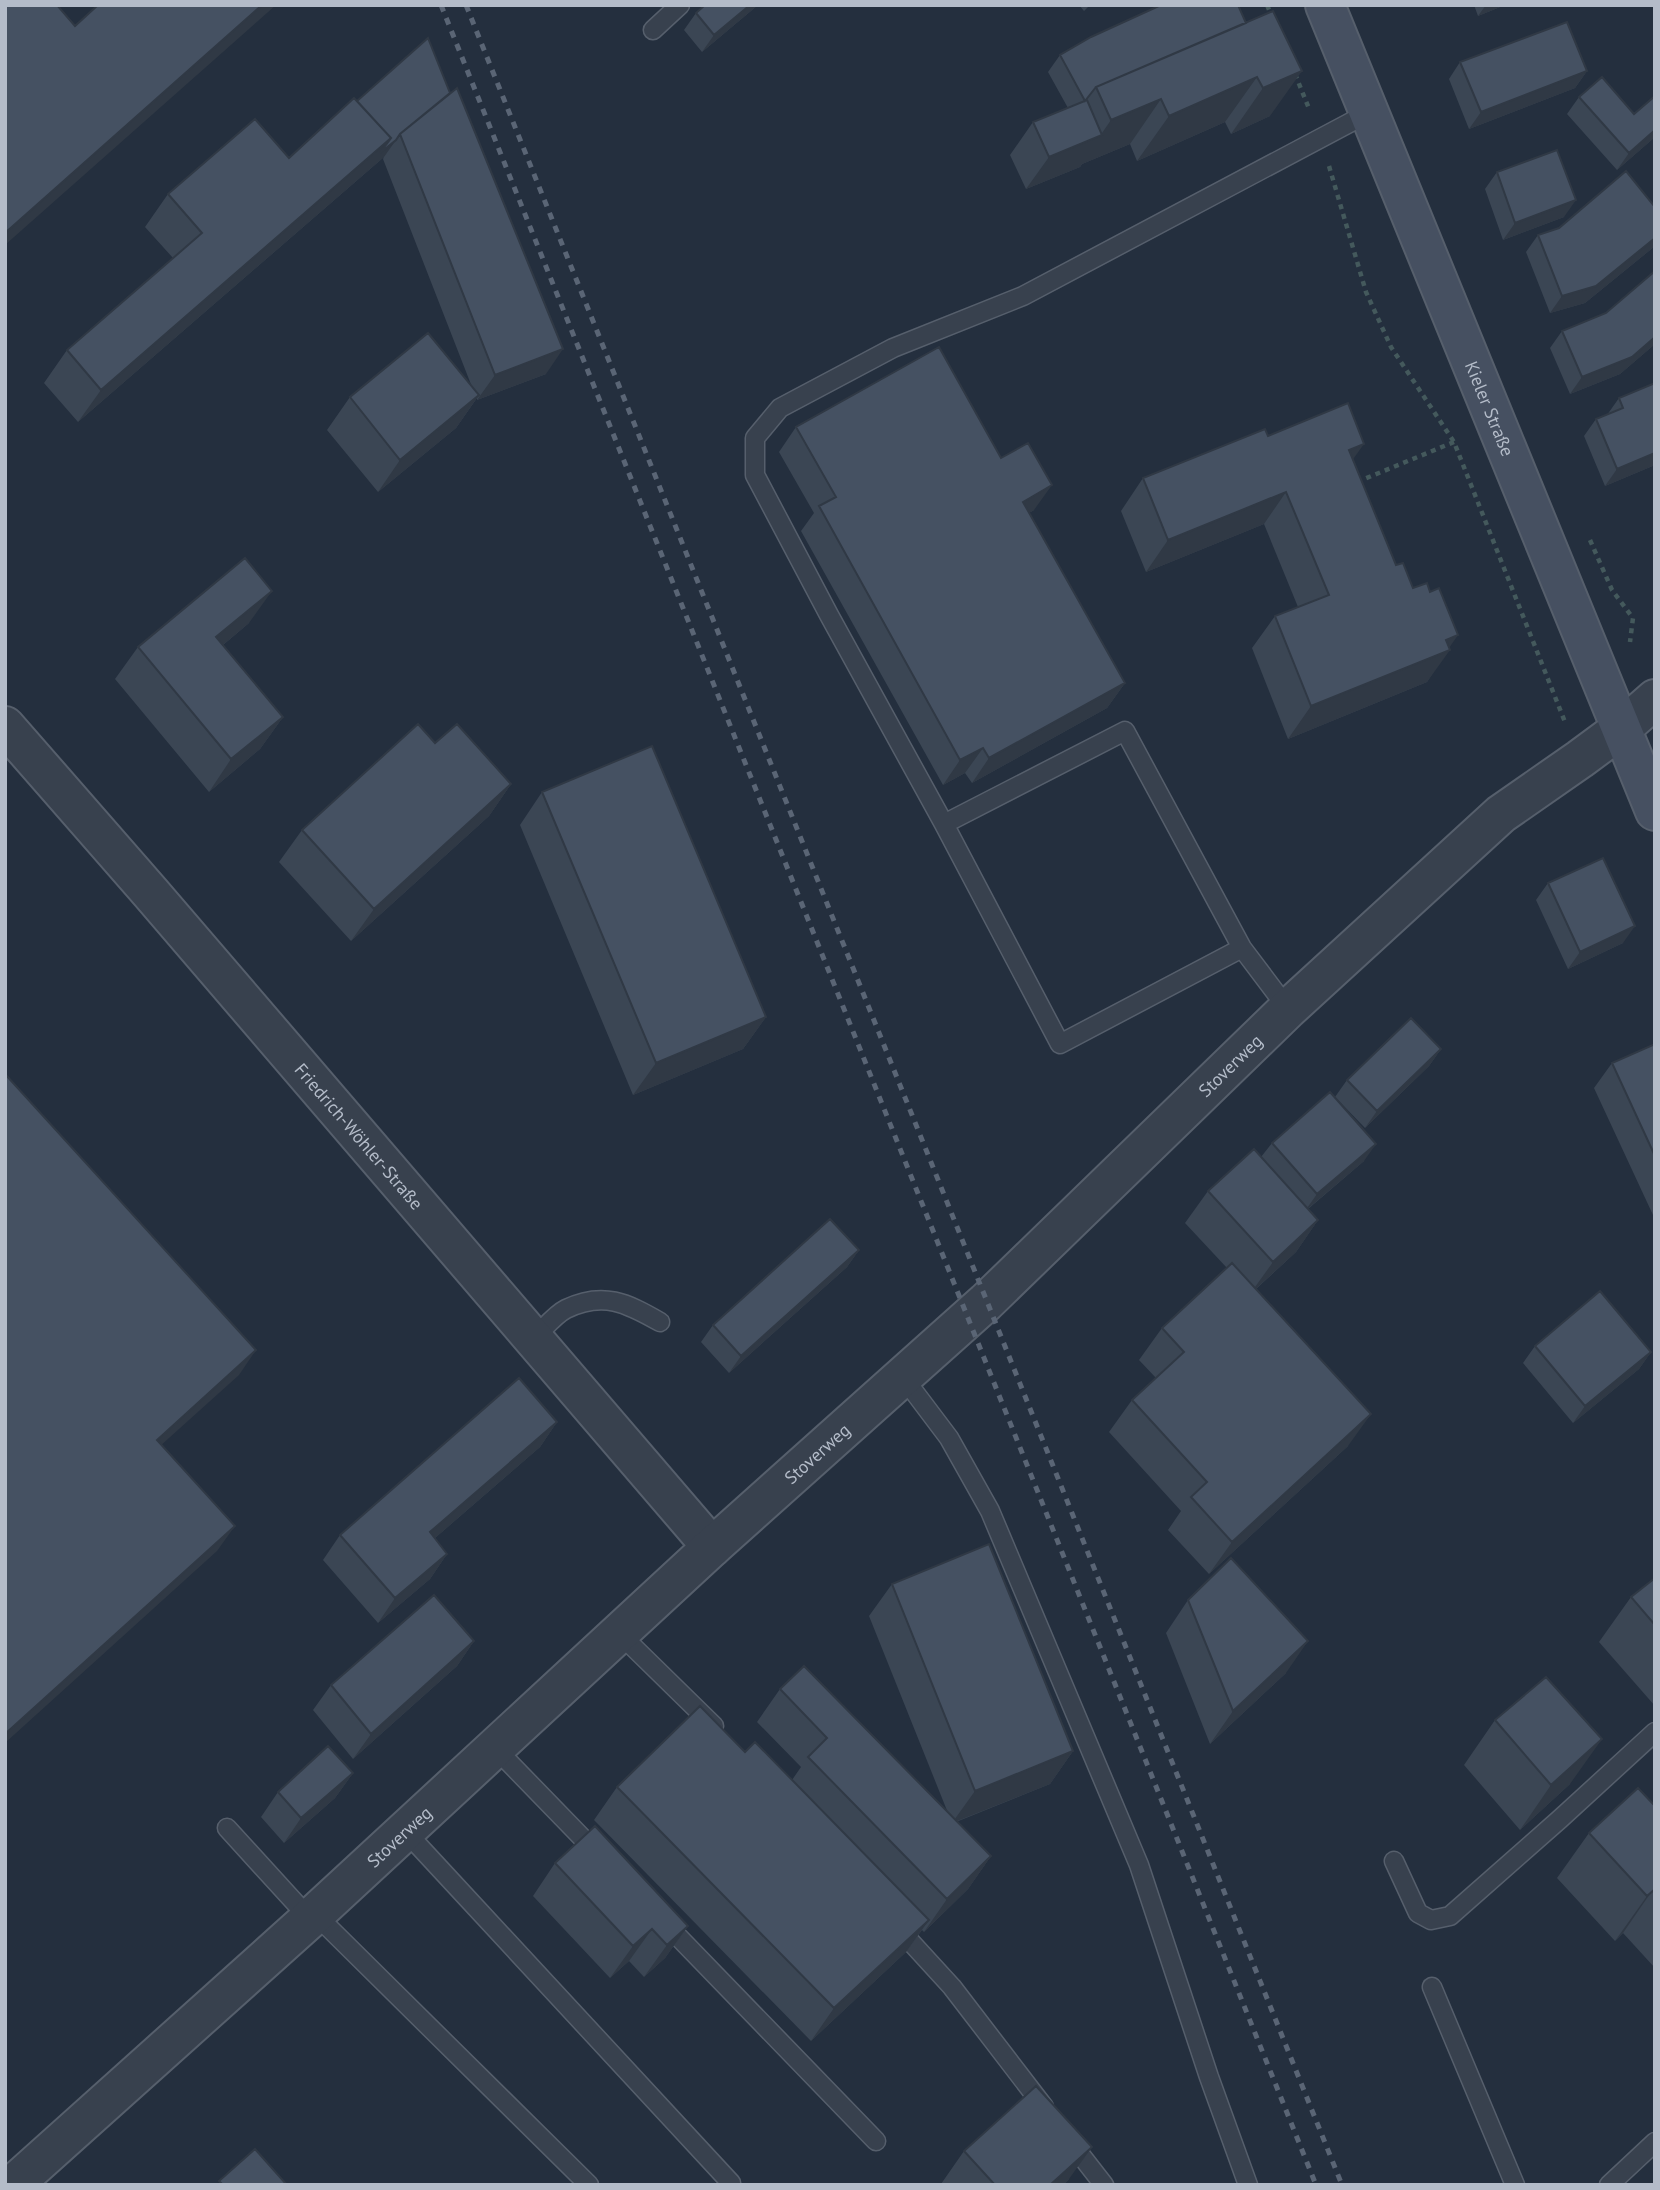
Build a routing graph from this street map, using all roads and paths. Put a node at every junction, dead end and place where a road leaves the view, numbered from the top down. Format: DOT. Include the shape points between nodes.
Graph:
graph roads {
  1 [pos="680,5"];
  2 [pos="1267,5"];
  3 [pos="1325,5"];
  4 [pos="1272,18"];
  5 [pos="653,30"];
  6 [pos="1292,66"];
  7 [pos="1370,112"];
  8 [pos="1322,139"];
  9 [pos="1454,442"];
  10 [pos="1355,483"];
  11 [pos="1655,699"];
  12 [pos="5,726"];
  13 [pos="1622,728"];
  14 [pos="1580,759"];
  15 [pos="1655,811"];
  16 [pos="944,824"];
  17 [pos="1242,948"];
  18 [pos="1288,1009"];
  19 [pos="660,1322"];
  20 [pos="533,1339"];
  21 [pos="903,1377"];
  22 [pos="712,1547"];
  23 [pos="619,1633"];
  24 [pos="1655,1732"];
  25 [pos="730,1743"];
  26 [pos="495,1748"];
  27 [pos="228,1828"];
  28 [pos="405,1831"];
  29 [pos="1394,1861"];
  30 [pos="609,1866"];
  31 [pos="647,1905"];
  32 [pos="312,1916"];
  33 [pos="888,1916"];
  34 [pos="1432,1987"];
  35 [pos="876,2141"];
  36 [pos="1655,2143"];
  37 [pos="731,2183"];
  38 [pos="13,2185"];
  39 [pos="589,2185"];
  40 [pos="1104,2185"];
  41 [pos="1248,2185"];
  42 [pos="1515,2185"];
  43 [pos="1609,2185"];
  1 -- 5 [label="lane"];
  2 -- 4 [label="path"];
  3 -- 7 [label="main road, Kieler Straße"];
  6 -- 8 [label="path"];
  7 -- 8 [label="lane"];
  7 -- 13 [label="main road, Kieler Straße"];
  8 -- 9 [label="path" via="1366,292 1391,347"];
  8 -- 16 [label="lane" via="1023,296 893,348 780,408 755,438 755,475"];
  9 -- 10 [label="path"];
  9 -- 14 [label="path"];
  11 -- 13 [label="street, Stoverweg"];
  12 -- 20 [label="street, Friedrich-Wöhler-Straße"];
  13 -- 14 [label="street, Stoverweg"];
  13 -- 15 [label="main road, Kieler Straße"];
  14 -- 18 [label="street, Stoverweg" via="1501,814"];
  16 -- 17 [label="lane" via="1125,731"];
  16 -- 17 [label="lane" via="1060,1044"];
  17 -- 18 [label="lane"];
  18 -- 21 [label="street, Stoverweg"];
  19 -- 20 [label="lane" via="634,1307 601,1298 565,1310"];
  20 -- 22 [label="street, Friedrich-Wöhler-Straße"];
  21 -- 22 [label="street, Stoverweg"];
  21 -- 41 [label="lane" via="949,1438 990,1511 1139,1865"];
  22 -- 23 [label="street, Stoverweg"];
  23 -- 25 [label="lane"];
  23 -- 26 [label="street, Stoverweg"];
  24 -- 29 [label="lane" via="1450,1916 1431,1920 1418,1913"];
  26 -- 28 [label="street, Stoverweg"];
  26 -- 30 [label="lane"];
  27 -- 32 [label="lane"];
  28 -- 32 [label="street, Stoverweg"];
  28 -- 37 [label="lane"];
  31 -- 35 [label="lane"];
  32 -- 38 [label="street, Stoverweg"];
  32 -- 39 [label="lane"];
  33 -- 40 [label="lane" via="952,1987"];
  34 -- 42 [label="lane"];
  36 -- 43 [label="lane"];
}
